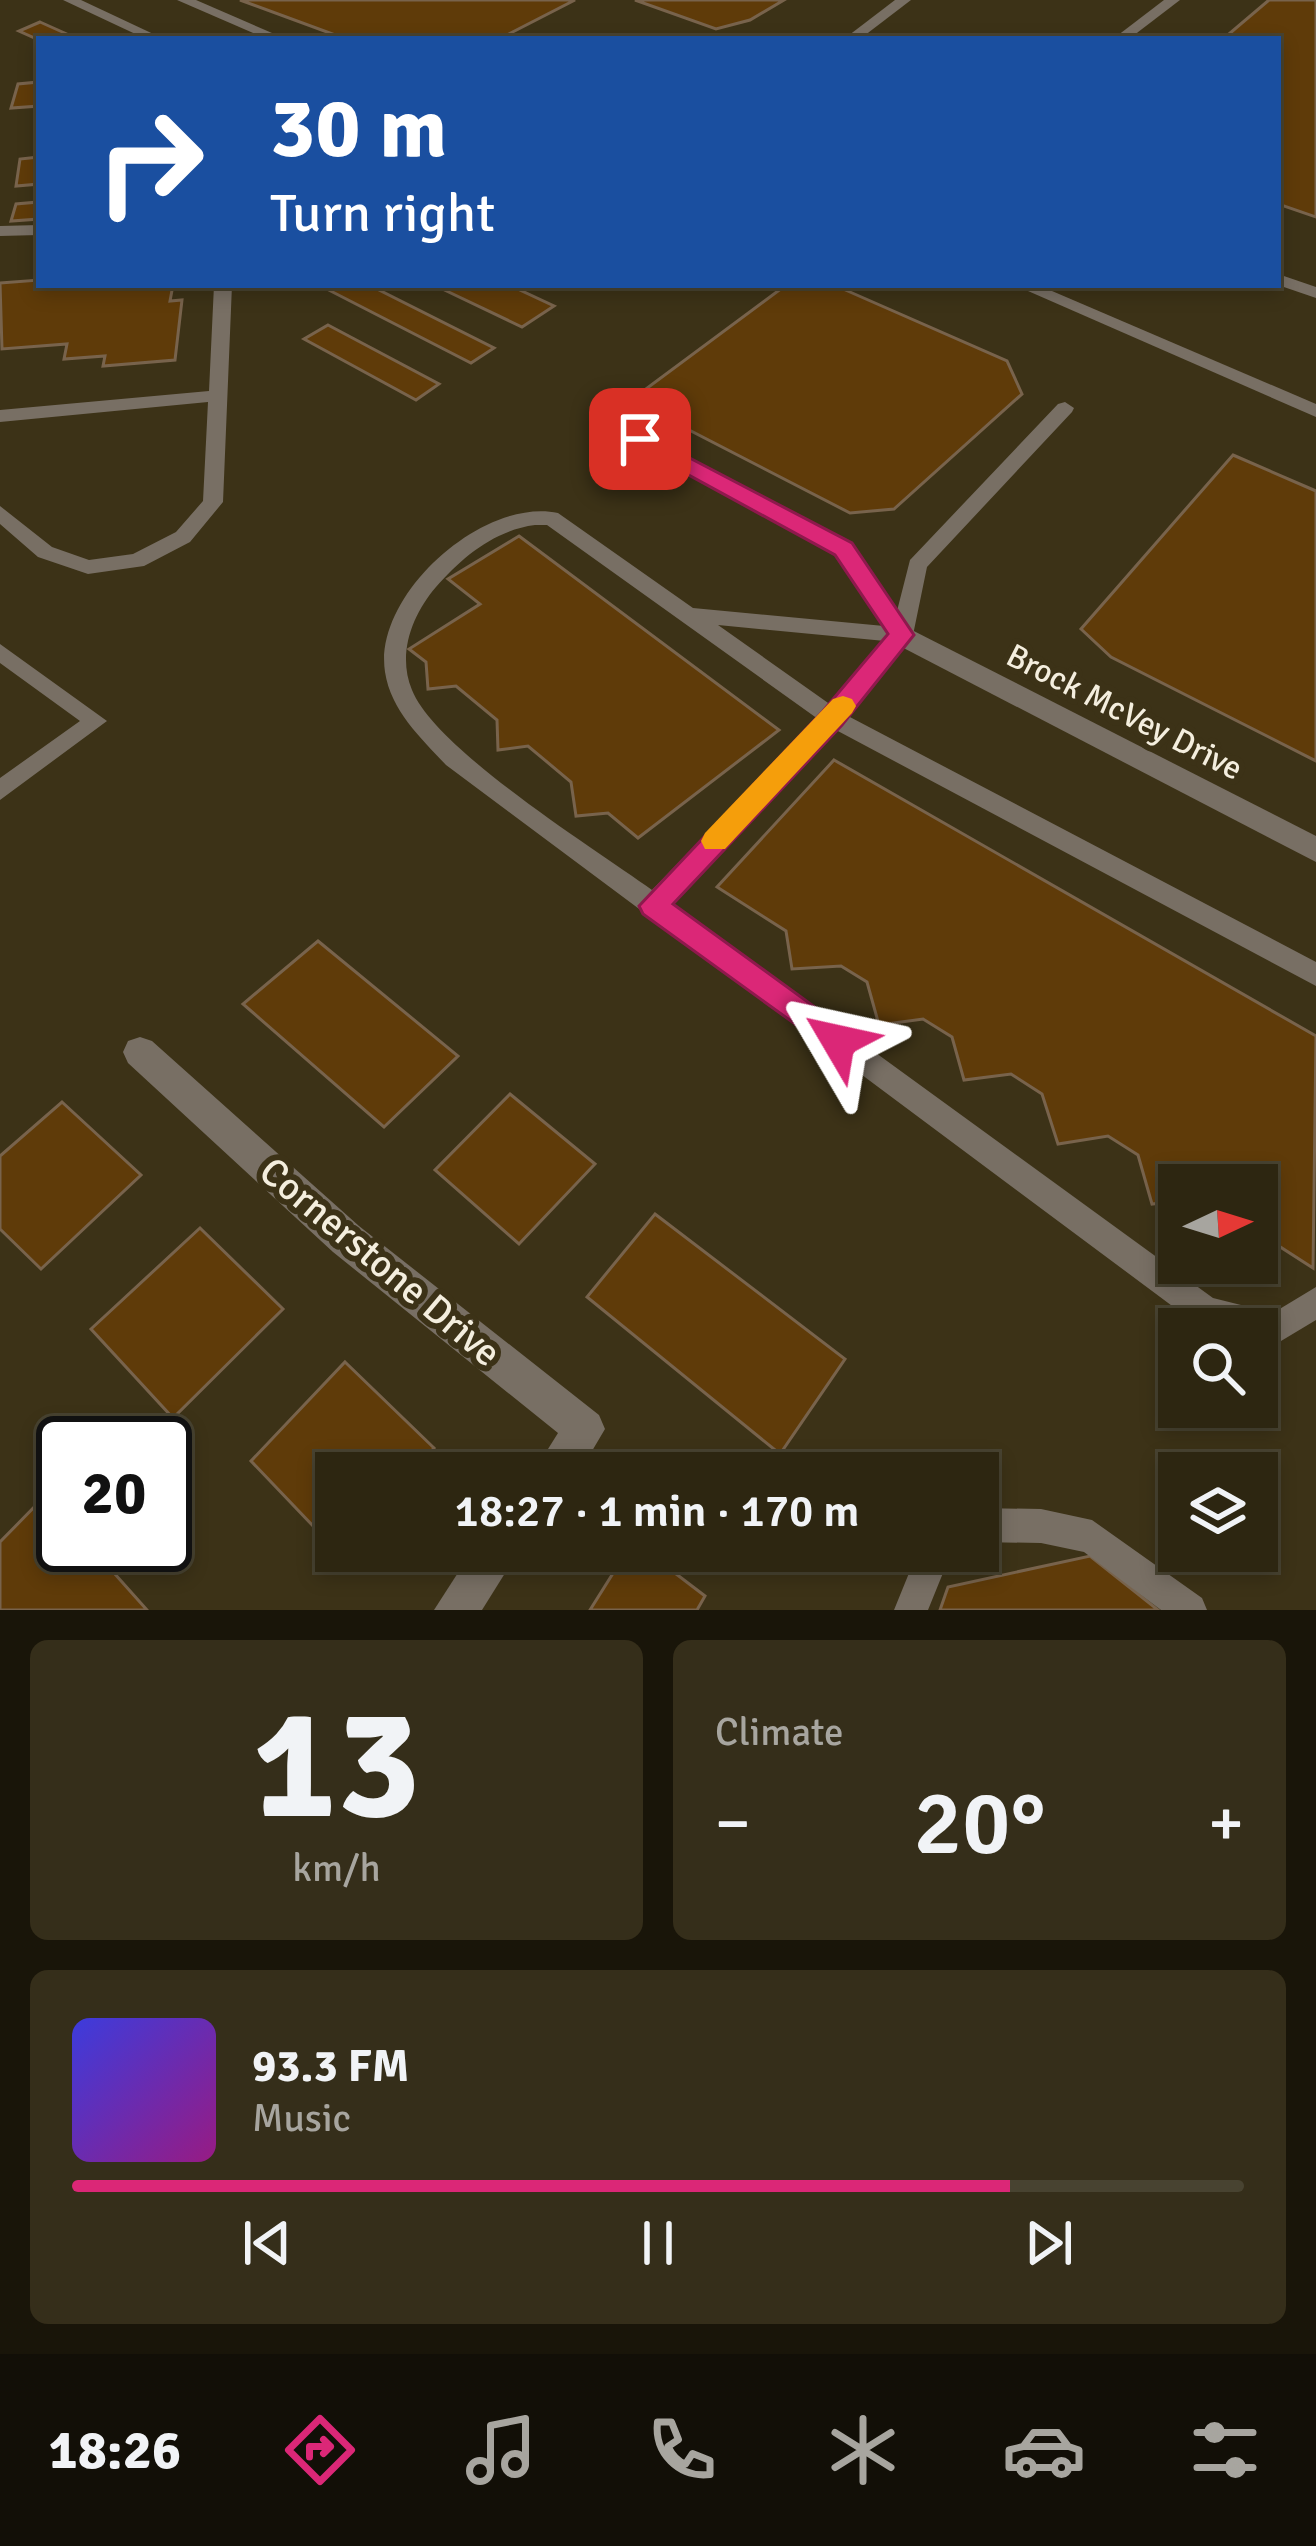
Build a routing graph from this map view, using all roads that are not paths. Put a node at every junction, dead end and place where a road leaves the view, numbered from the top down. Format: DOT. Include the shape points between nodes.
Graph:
graph roads {
  1 [pos="70,0"];
  2 [pos="184,0"];
  3 [pos="904,0"];
  4 [pos="1173,0"];
  5 [pos="151,36"];
  6 [pos="272,36"];
  7 [pos="855,36"];
  8 [pos="1124,36"];
  9 [pos="36,230"];
  10 [pos="0,231"];
  11 [pos="1281,280"];
  12 [pos="223,288"];
  13 [pos="1031,288"];
  14 [pos="1316,293"];
  15 [pos="218,396"];
  16 [pos="1065,408"];
  17 [pos="1316,410"];
  18 [pos="0,416"];
  19 [pos="599,417"];
  20 [pos="0,513"];
  21 [pos="687,615"];
  22 [pos="902,635"];
  23 [pos="0,652"];
  24 [pos="832,718"];
  25 [pos="0,790"];
  26 [pos="1316,850"];
  27 [pos="653,906"];
  28 [pos="1316,975"];
  29 [pos="140,1052"];
  30 [pos="1316,1302"];
  31 [pos="569,1452"];
  32 [pos="999,1525"];
  33 [pos="483,1572"];
  34 [pos="927,1572"];
  35 [pos="456,1610"];
  36 [pos="911,1610"];
  37 [pos="1190,1610"];
  1 -- 5 [label="lane"];
  2 -- 6 [label="lane"];
  3 -- 7 [label="lane"];
  4 -- 8 [label="lane"];
  9 -- 10 [label="lane"];
  11 -- 14 [label="lane"];
  12 -- 15 [label="lane"];
  13 -- 17 [label="lane"];
  15 -- 18 [label="lane"];
  15 -- 20 [label="lane" via="212,502 183,537 137,561 88,568 45,552"];
  16 -- 22 [label="lane" via="917,565"];
  19 -- 22 [label="lane" via="843,549"];
  21 -- 22 [label="lane"];
  21 -- 24 [label="lane"];
  21 -- 27 [label="lane" via="550,518 521,517 487,529 420,585 396,633 408,706 454,759"];
  22 -- 24 [label="lane"];
  22 -- 26 [label="street, Brock McVey Drive"];
  23 -- 25 [label="lane" via="96,721"];
  24 -- 27 [label="lane"];
  24 -- 28 [label="lane"];
  27 -- 30 [label="lane" via="1206,1312 1276,1329"];
  29 -- 31 [label="street, Cornerstone Drive" via="346,1239 585,1429"];
  32 -- 37 [label="lane" via="1092,1537"];
  33 -- 35 [label="street"];
  34 -- 36 [label="lane"];
}
